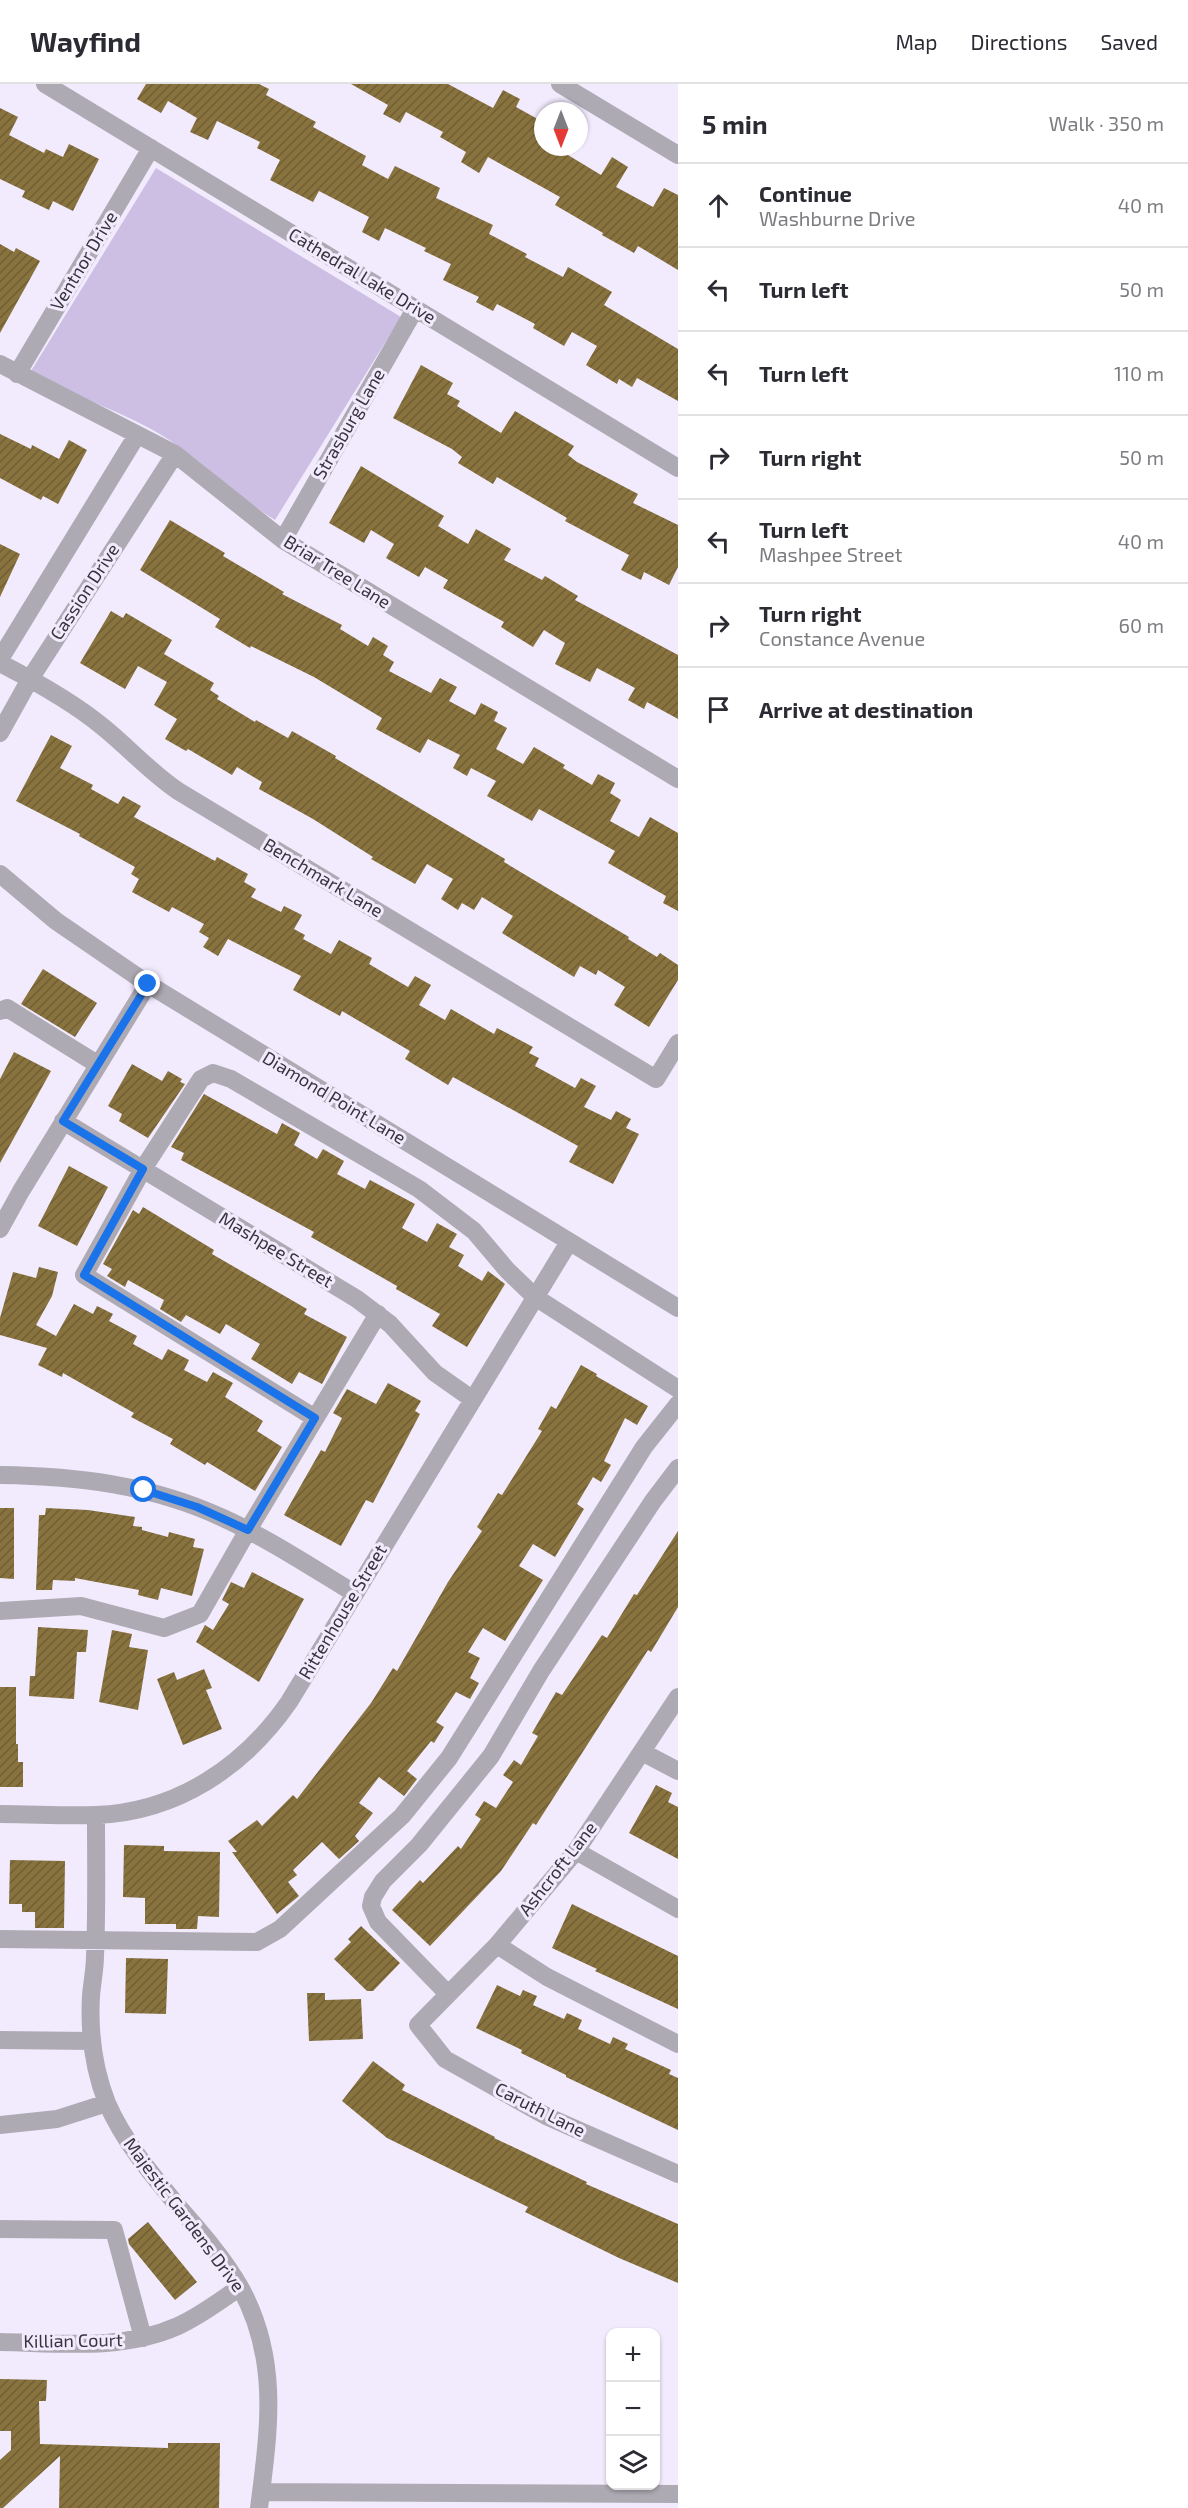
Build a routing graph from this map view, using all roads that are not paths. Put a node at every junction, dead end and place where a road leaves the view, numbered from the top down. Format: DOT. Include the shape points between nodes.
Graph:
graph roads {
  1 [pos="45,84"];
  2 [pos="560,84"];
  3 [pos="151,148"];
  4 [pos="678,155"];
  5 [pos="416,309"];
  6 [pos="0,364"];
  7 [pos="17,374"];
  8 [pos="137,435"];
  9 [pos="175,454"];
  10 [pos="678,468"];
  11 [pos="283,540"];
  12 [pos="0,661"];
  13 [pos="30,678"];
  14 [pos="0,733"];
  15 [pos="678,779"];
  16 [pos="0,874"];
  17 [pos="148,984"];
  18 [pos="0,1011"];
  19 [pos="678,1043"];
  20 [pos="98,1064"];
  21 [pos="63,1121"];
  22 [pos="143,1169"];
  23 [pos="0,1229"];
  24 [pos="569,1242"];
  25 [pos="535,1297"];
  26 [pos="678,1308"];
  27 [pos="378,1314"];
  28 [pos="678,1389"];
  29 [pos="472,1399"];
  30 [pos="678,1404"];
  31 [pos="315,1418"];
  32 [pos="678,1468"];
  33 [pos="0,1475"];
  34 [pos="248,1530"];
  35 [pos="354,1593"];
  36 [pos="0,1611"];
  37 [pos="678,1697"];
  38 [pos="642,1752"];
  39 [pos="678,1771"];
  40 [pos="0,1814"];
  41 [pos="96,1815"];
  42 [pos="576,1851"];
  43 [pos="678,1909"];
  44 [pos="0,1939"];
  45 [pos="95,1940"];
  46 [pos="497,1945"];
  47 [pos="448,1994"];
  48 [pos="418,2025"];
  49 [pos="0,2040"];
  50 [pos="92,2041"];
  51 [pos="678,2044"];
  52 [pos="107,2103"];
  53 [pos="0,2125"];
  54 [pos="678,2174"];
  55 [pos="0,2229"];
  56 [pos="240,2287"];
  57 [pos="143,2338"];
  58 [pos="0,2342"];
  59 [pos="678,2494"];
  60 [pos="260,2500"];
  1 -- 3 [label="street, Cathedral Lake Drive"];
  2 -- 4 [label="street"];
  3 -- 5 [label="street, Cathedral Lake Drive"];
  3 -- 7 [label="street, Ventnor Drive"];
  5 -- 10 [label="street, Cathedral Lake Drive"];
  5 -- 11 [label="street, Strasburg Lane"];
  6 -- 7 [label="street, Briar Tree Lane"];
  7 -- 8 [label="street, Briar Tree Lane"];
  8 -- 9 [label="street, Briar Tree Lane"];
  8 -- 12 [label="street, Cassion Drive"];
  9 -- 11 [label="street, Briar Tree Lane"];
  9 -- 13 [label="street, Cassion Drive"];
  11 -- 15 [label="street, Briar Tree Lane"];
  12 -- 13 [label="street, Benchmark Lane"];
  13 -- 14 [label="street, Cassion Drive"];
  13 -- 19 [label="street, Benchmark Lane" via="102,725 178,791 656,1079"];
  16 -- 17 [label="street, Diamond Point Lane" via="56,921"];
  17 -- 20 [label="street"];
  17 -- 24 [label="street, Diamond Point Lane"];
  18 -- 20 [label="street" via="8,1008"];
  20 -- 21 [label="street"];
  21 -- 22 [label="street, Mashpee Street"];
  21 -- 23 [label="street"];
  22 -- 25 [label="street" via="201,1078 213,1073 231,1079 419,1189 474,1231"];
  22 -- 27 [label="street, Mashpee Street"];
  22 -- 31 [label="street" via="84,1275"];
  24 -- 25 [label="street, Rittenhouse Street"];
  24 -- 26 [label="street, Diamond Point Lane"];
  25 -- 28 [label="street"];
  25 -- 29 [label="street, Rittenhouse Street"];
  27 -- 29 [label="street, Mashpee Street" via="435,1373"];
  27 -- 31 [label="street"];
  29 -- 35 [label="street, Rittenhouse Street"];
  30 -- 45 [label="street" via="644,1447 449,1758 402,1816 280,1929 257,1942"];
  31 -- 34 [label="street"];
  32 -- 47 [label="street" via="541,1671 492,1756 373,1897 371,1906 378,1922"];
  33 -- 34 [label="street" via="62,1477 135,1488 197,1507"];
  34 -- 35 [label="street"];
  34 -- 36 [label="street" via="200,1614 164,1628 81,1606"];
  35 -- 41 [label="street, Rittenhouse Street" via="277,1719 233,1765 178,1797 138,1809"];
  37 -- 38 [label="street, Ashcroft Lane"];
  38 -- 39 [label="street"];
  38 -- 42 [label="street, Ashcroft Lane"];
  40 -- 41 [label="street, Rittenhouse Street"];
  41 -- 45 [label="street, Majestic Gardens Drive"];
  42 -- 43 [label="street"];
  42 -- 46 [label="street, Ashcroft Lane"];
  44 -- 45 [label="street"];
  45 -- 50 [label="street, Majestic Gardens Drive"];
  46 -- 47 [label="street, Ashcroft Lane"];
  46 -- 51 [label="street" via="547,1977"];
  47 -- 48 [label="street, Ashcroft Lane"];
  48 -- 54 [label="street, Caruth Lane" via="445,2059 546,2116"];
  49 -- 50 [label="street"];
  50 -- 52 [label="street, Majestic Gardens Drive"];
  52 -- 53 [label="street" via="57,2119"];
  52 -- 56 [label="street, Majestic Gardens Drive" via="134,2151"];
  55 -- 57 [label="street" via="114,2230"];
  56 -- 57 [label="street, Killian Court" via="194,2318"];
  56 -- 60 [label="street, Majestic Gardens Drive" via="263,2346 270,2388"];
  57 -- 58 [label="street, Killian Court" via="95,2343"];
  59 -- 60 [label="street"];
}
